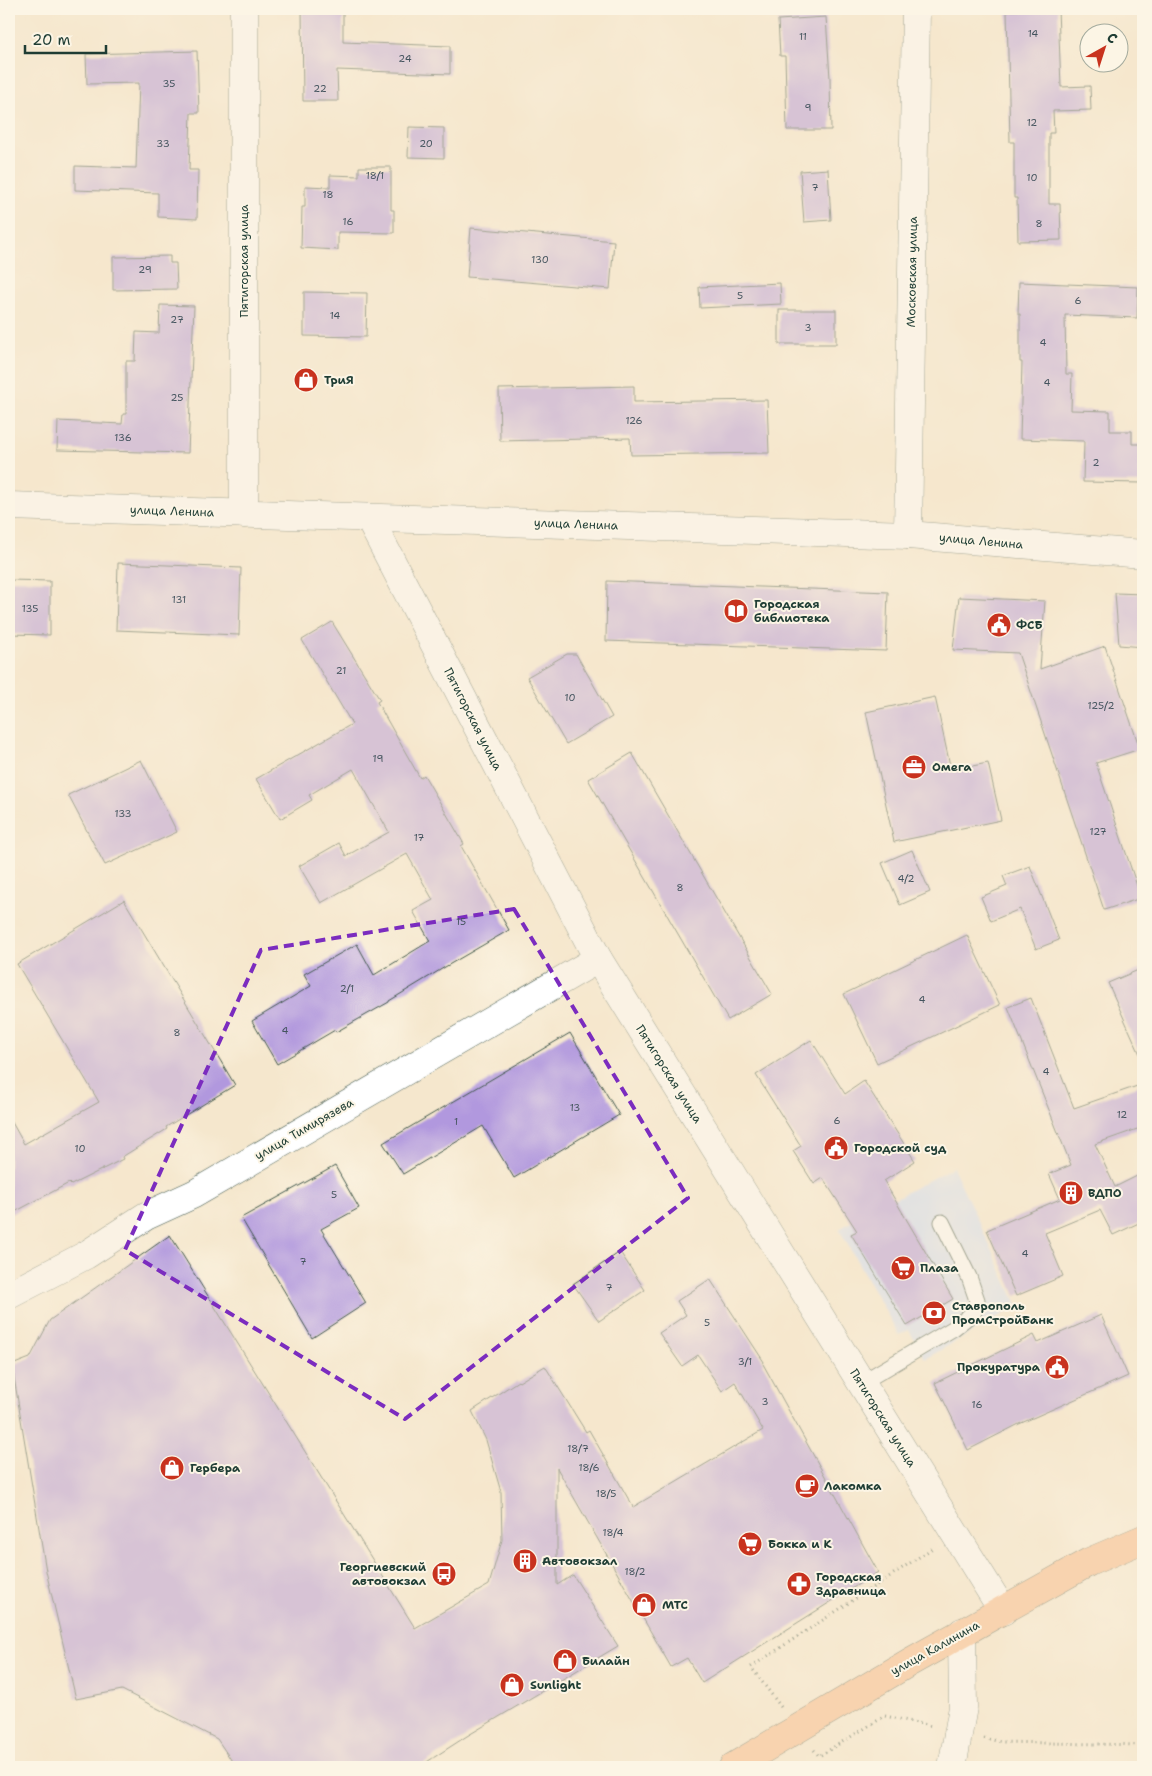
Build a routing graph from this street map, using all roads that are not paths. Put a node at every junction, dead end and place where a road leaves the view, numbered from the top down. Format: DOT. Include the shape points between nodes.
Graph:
graph roads {
  1 [pos="244,9"];
  2 [pos="916,9"];
  3 [pos="9,506"];
  4 [pos="244,514"];
  5 [pos="369,518"];
  6 [pos="908,535"];
  7 [pos="1143,554"];
  8 [pos="598,959"];
  9 [pos="942,1222"];
  10 [pos="9,1295"];
  11 [pos="861,1383"];
  12 [pos="1143,1539"];
  13 [pos="1003,1610"];
  14 [pos="962,1632"];
  15 [pos="733,1767"];
  16 [pos="952,1767"];
  1 -- 4 [label="street, Пятигорская улица"];
  2 -- 6 [label="street, Московская улица"];
  3 -- 4 [label="street, улица Ленина"];
  4 -- 5 [label="street, улица Ленина"];
  5 -- 6 [label="street, улица Ленина"];
  5 -- 8 [label="street, Пятигорская улица"];
  6 -- 7 [label="street, улица Ленина"];
  8 -- 10 [label="street, улица Тимирязева" via="194,1194 146,1216 86,1255"];
  8 -- 11 [label="street, Пятигорская улица"];
  9 -- 11 [label="lane" via="970,1277 977,1300 974,1312 954,1328"];
  11 -- 13 [label="street, Пятигорская улица"];
  12 -- 13 [label="main road, улица Калинина" via="1089,1562"];
  13 -- 14 [label="main road, улица Калинина"];
  14 -- 15 [label="main road, улица Калинина"];
  14 -- 16 [label="street" via="963,1707"];
}
